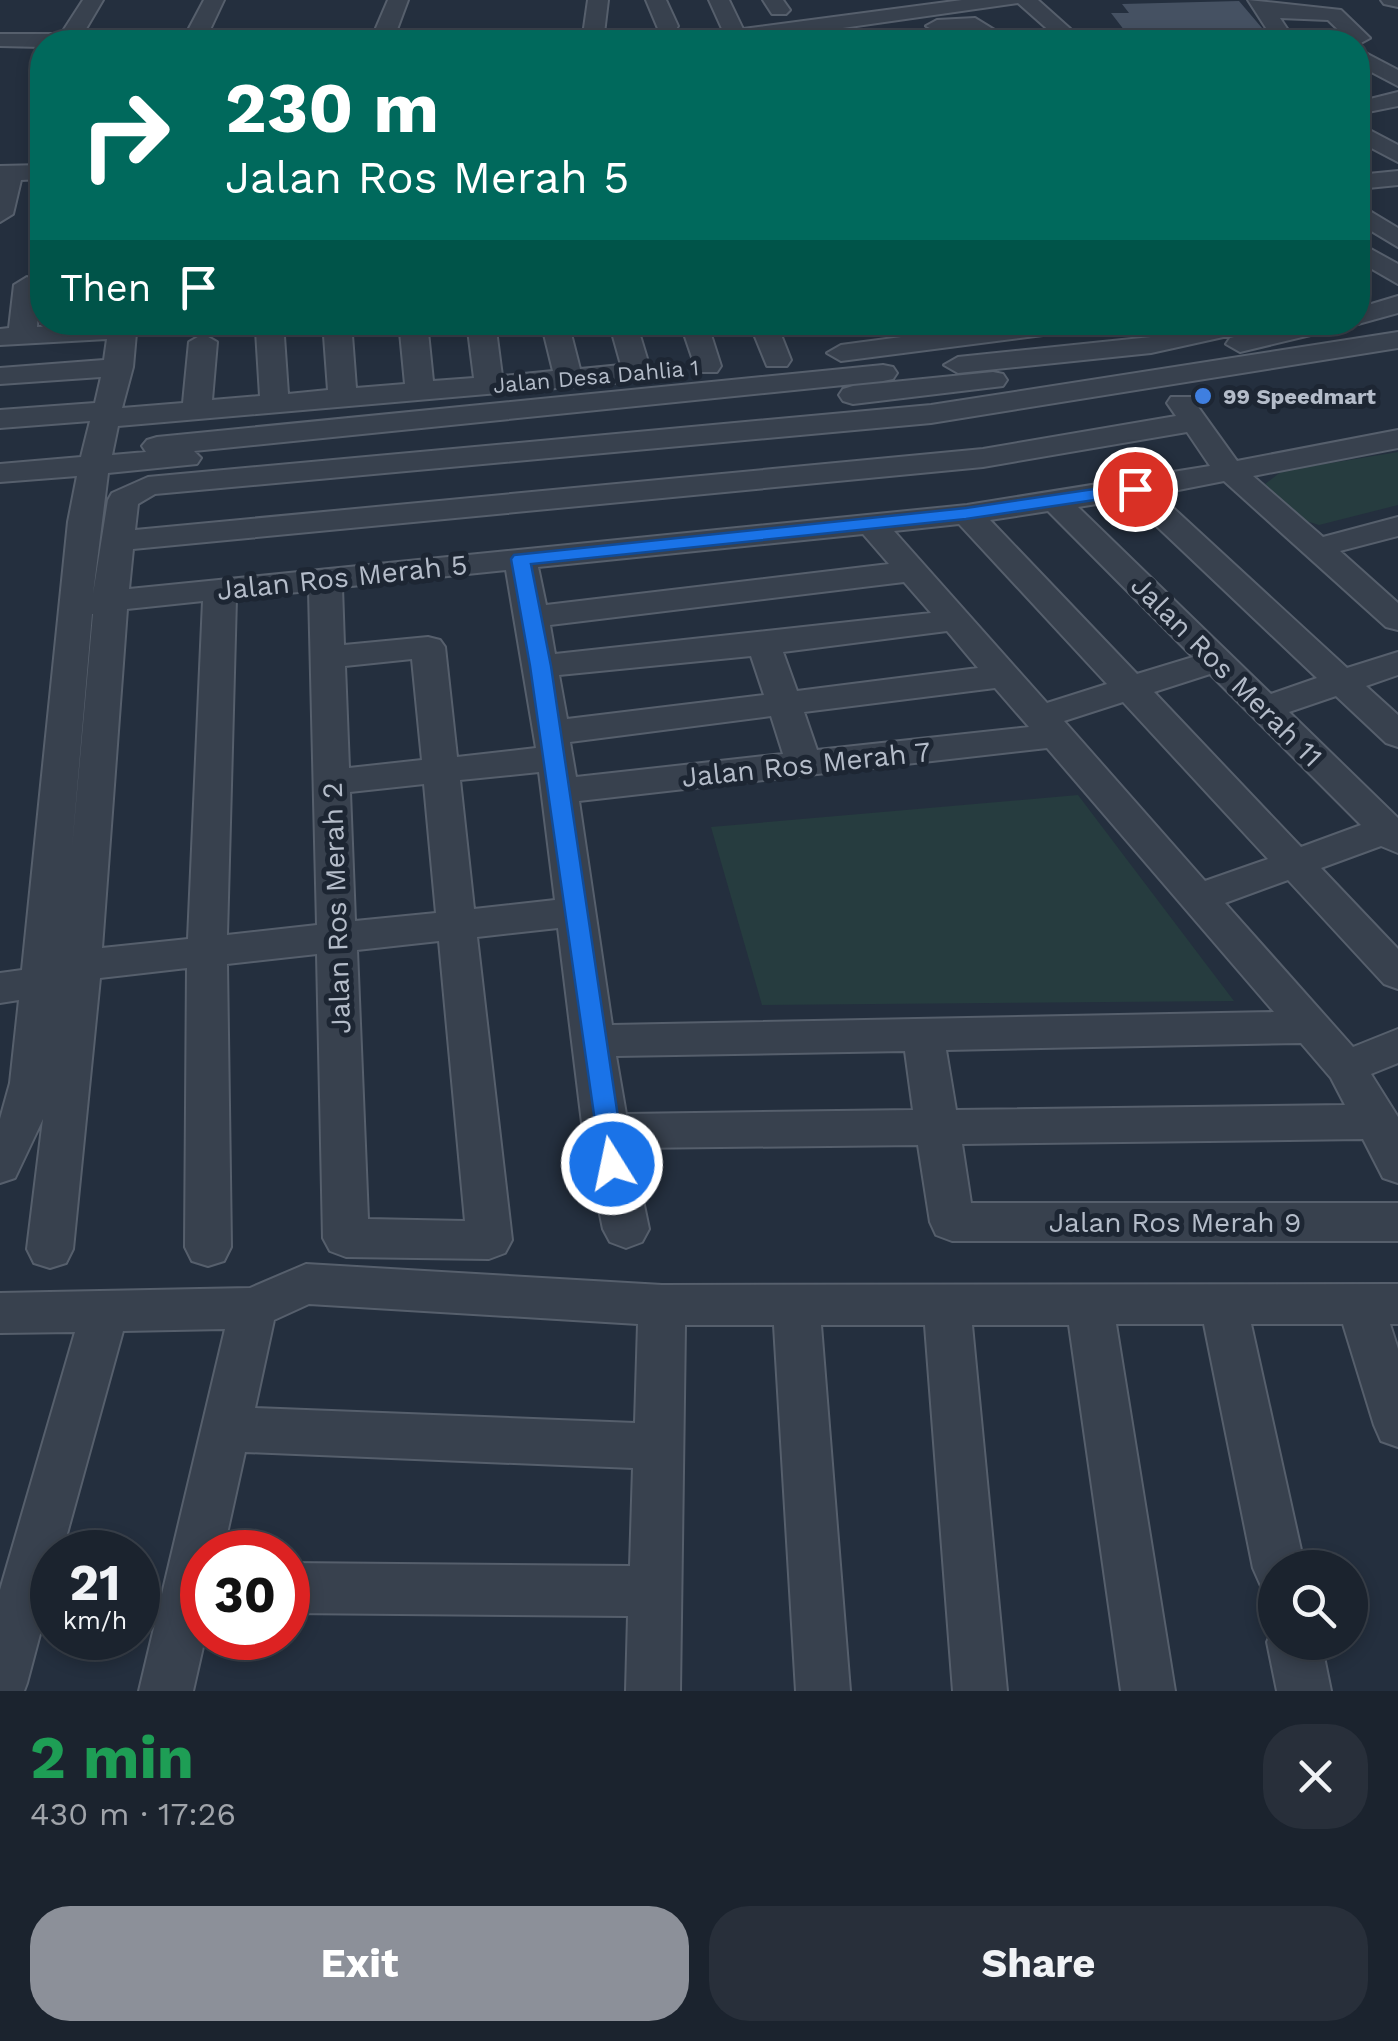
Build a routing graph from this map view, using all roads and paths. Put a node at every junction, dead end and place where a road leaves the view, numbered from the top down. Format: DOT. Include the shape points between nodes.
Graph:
graph roads {
  1 [pos="214,0"];
  2 [pos="398,0"];
  3 [pos="598,0"];
  4 [pos="656,0"];
  5 [pos="719,0"];
  6 [pos="838,0"];
  7 [pos="1004,0"];
  8 [pos="1026,0"];
  9 [pos="964,4"];
  10 [pos="1262,6"];
  11 [pos="88,8"];
  12 [pos="1294,12"];
  13 [pos="50,16"];
  14 [pos="851,22"];
  15 [pos="667,26"];
  16 [pos="74,30"];
  17 [pos="199,30"];
  18 [pos="386,30"];
  19 [pos="594,30"];
  20 [pos="734,30"];
  21 [pos="834,30"];
  22 [pos="886,30"];
  23 [pos="984,30"];
  24 [pos="1035,30"];
  25 [pos="1060,30"];
  26 [pos="1277,30"];
  27 [pos="1315,30"];
  28 [pos="1351,30"];
  29 [pos="0,40"];
  30 [pos="30,40"];
  31 [pos="1384,48"];
  32 [pos="1370,52"];
  33 [pos="1370,62"];
  34 [pos="1398,79"];
  35 [pos="1398,98"];
  36 [pos="1370,105"];
  37 [pos="1370,114"];
  38 [pos="1398,121"];
  39 [pos="1370,138"];
  40 [pos="1370,163"];
  41 [pos="30,172"];
  42 [pos="5,173"];
  43 [pos="1398,178"];
  44 [pos="1370,181"];
  45 [pos="0,214"];
  46 [pos="1370,220"];
  47 [pos="1370,236"];
  48 [pos="1398,238"];
  49 [pos="1398,253"];
  50 [pos="1370,258"];
  51 [pos="0,271"];
  52 [pos="30,276"];
  53 [pos="1398,276"];
  54 [pos="1398,284"];
  55 [pos="30,289"];
  56 [pos="1370,292"];
  57 [pos="1398,304"];
  58 [pos="1370,314"];
  59 [pos="122,335"];
  60 [pos="270,335"];
  61 [pos="338,335"];
  62 [pos="414,335"];
  63 [pos="483,335"];
  64 [pos="557,335"];
  65 [pos="626,335"];
  66 [pos="697,335"];
  67 [pos="767,335"];
  68 [pos="834,335"];
  69 [pos="903,335"];
  70 [pos="1196,335"];
  71 [pos="1284,335"];
  72 [pos="1368,335"];
  73 [pos="11,336"];
  74 [pos="203,342"];
  75 [pos="1391,347"];
  76 [pos="841,353"];
  77 [pos="777,360"];
  78 [pos="707,366"];
  79 [pos="119,367"];
  80 [pos="1156,371"];
  81 [pos="637,372"];
  82 [pos="0,376"];
  83 [pos="569,379"];
  84 [pos="489,386"];
  85 [pos="420,393"];
  86 [pos="343,400"];
  87 [pos="275,406"];
  88 [pos="196,413"];
  89 [pos="108,415"];
  90 [pos="0,419"];
  91 [pos="1195,422"];
  92 [pos="736,430"];
  93 [pos="1398,439"];
  94 [pos="444,457"];
  95 [pos="0,458"];
  96 [pos="94,459"];
  97 [pos="167,459"];
  98 [pos="1228,469"];
  99 [pos="0,475"];
  100 [pos="752,482"];
  101 [pos="1135,489"];
  102 [pos="1056,502"];
  103 [pos="452,511"];
  104 [pos="966,514"];
  105 [pos="84,522"];
  106 [pos="871,524"];
  107 [pos="1398,526"];
  108 [pos="769,533"];
  109 [pos="119,541"];
  110 [pos="1316,548"];
  111 [pos="520,559"];
  112 [pos="462,565"];
  113 [pos="914,571"];
  114 [pos="326,578"];
  115 [pos="1383,589"];
  116 [pos="220,590"];
  117 [pos="95,603"];
  118 [pos="533,617"];
  119 [pos="956,620"];
  120 [pos="1398,620"];
  121 [pos="764,644"];
  122 [pos="328,657"];
  123 [pos="1215,661"];
  124 [pos="1398,664"];
  125 [pos="540,666"];
  126 [pos="1002,676"];
  127 [pos="1341,682"];
  128 [pos="1128,689"];
  129 [pos="782,706"];
  130 [pos="1264,708"];
  131 [pos="1045,727"];
  132 [pos="1398,735"];
  133 [pos="554,760"];
  134 [pos="804,764"];
  135 [pos="441,770"];
  136 [pos="333,782"];
  137 [pos="1393,835"];
  138 [pos="1292,864"];
  139 [pos="1198,898"];
  140 [pos="574,912"];
  141 [pos="457,925"];
  142 [pos="338,938"];
  143 [pos="208,952"];
  144 [pos="55,973"];
  145 [pos="1398,974"];
  146 [pos="0,988"];
  147 [pos="1313,1027"];
  148 [pos="922,1035"];
  149 [pos="594,1041"];
  150 [pos="1398,1045"];
  151 [pos="1346,1067"];
  152 [pos="1378,1122"];
  153 [pos="935,1127"];
  154 [pos="605,1131"];
  155 [pos="0,1165"];
  156 [pos="1398,1165"];
  157 [pos="1398,1222"];
  158 [pos="626,1229"];
  159 [pos="208,1247"];
  160 [pos="50,1249"];
  161 [pos="662,1304"];
  162 [pos="796,1304"];
  163 [pos="947,1304"];
  164 [pos="1089,1304"];
  165 [pos="1223,1304"];
  166 [pos="1379,1304"];
  167 [pos="253,1308"];
  168 [pos="0,1313"];
  169 [pos="104,1313"];
  170 [pos="1398,1425"];
  171 [pos="225,1429"];
  172 [pos="659,1447"];
  173 [pos="206,1530"];
  174 [pos="1274,1550"];
  175 [pos="310,1588"];
  176 [pos="656,1592"];
  177 [pos="180,1642"];
  178 [pos="1298,1660"];
  179 [pos="0,1684"];
  180 [pos="166,1691"];
  181 [pos="654,1691"];
  182 [pos="823,1691"];
  183 [pos="980,1691"];
  184 [pos="1148,1691"];
  185 [pos="1304,1691"];
  1 -- 17 [label="street"];
  2 -- 18 [label="street"];
  3 -- 19 [label="street"];
  4 -- 15 [label="street"];
  5 -- 20 [label="street"];
  6 -- 14 [label="street"];
  7 -- 9 [label="street"];
  7 -- 24 [label="street"];
  8 -- 25 [label="street"];
  9 -- 14 [label="street"];
  10 -- 12 [label="street"];
  10 -- 26 [label="street"];
  11 -- 13 [label="street"];
  11 -- 16 [label="street"];
  12 -- 27 [label="street"];
  12 -- 28 [label="street" via="1334,14"];
  14 -- 21 [label="street"];
  22 -- 23 [label="street" via="961,22"];
  29 -- 30 [label="street"];
  31 -- 32 [label="street"];
  33 -- 34 [label="street"];
  35 -- 36 [label="street"];
  37 -- 38 [label="street"];
  39 -- 40 [label="street" via="1398,156"];
  41 -- 42 [label="street"];
  42 -- 45 [label="street"];
  43 -- 44 [label="street"];
  46 -- 48 [label="street"];
  47 -- 49 [label="street"];
  50 -- 53 [label="street"];
  51 -- 52 [label="street"];
  54 -- 56 [label="street"];
  55 -- 73 [label="street"];
  57 -- 58 [label="street"];
  59 -- 79 [label="street"];
  60 -- 87 [label="street"];
  61 -- 86 [label="street"];
  62 -- 85 [label="street"];
  63 -- 84 [label="street"];
  64 -- 83 [label="street"];
  65 -- 81 [label="street"];
  66 -- 78 [label="street"];
  67 -- 77 [label="street"];
  68 -- 76 [label="street"];
  69 -- 76 [label="street, Jalan Desa Dahlia 1"];
  70 -- 96 [label="street"];
  71 -- 80 [label="street"];
  72 -- 75 [label="street"];
  74 -- 88 [label="street"];
  75 -- 80 [label="street"];
  76 -- 77 [label="street, Jalan Desa Dahlia 1"];
  77 -- 78 [label="street, Jalan Desa Dahlia 1"];
  78 -- 81 [label="street, Jalan Desa Dahlia 1"];
  79 -- 82 [label="street"];
  79 -- 89 [label="street"];
  80 -- 91 [label="street"];
  80 -- 92 [label="street" via="931,414"];
  80 -- 97 [label="street"];
  81 -- 83 [label="street, Jalan Desa Dahlia 1"];
  83 -- 84 [label="street, Jalan Desa Dahlia 1"];
  84 -- 85 [label="street, Jalan Desa Dahlia 1"];
  85 -- 86 [label="street, Jalan Desa Dahlia 1"];
  86 -- 87 [label="street, Jalan Desa Dahlia 1"];
  87 -- 88 [label="street, Jalan Desa Dahlia 1"];
  88 -- 89 [label="street, Jalan Desa Dahlia 1"];
  89 -- 90 [label="street, Jalan Desa Dahlia 1"];
  89 -- 96 [label="street"];
  91 -- 98 [label="street"];
  91 -- 100 [label="street" via="982,458"];
  92 -- 94 [label="street"];
  92 -- 100 [label="street"];
  93 -- 98 [label="street, Jalan Ros Merah 5"];
  94 -- 103 [label="street"];
  94 -- 109 [label="street" via="148,486 123,500"];
  95 -- 96 [label="street"];
  96 -- 97 [label="street"];
  96 -- 99 [label="street"];
  96 -- 105 [label="street"];
  97 -- 105 [label="street" via="114,474"];
  98 -- 101 [label="street, Jalan Ros Merah 5"];
  98 -- 110 [label="street"];
  99 -- 105 [label="street" via="49,484"];
  100 -- 103 [label="street"];
  100 -- 108 [label="street"];
  101 -- 102 [label="street, Jalan Ros Merah 5"];
  101 -- 127 [label="street"];
  102 -- 104 [label="street, Jalan Ros Merah 5"];
  102 -- 123 [label="street, Jalan Ros Merah 11"];
  103 -- 109 [label="street"];
  103 -- 112 [label="street"];
  104 -- 106 [label="street, Jalan Ros Merah 5"];
  104 -- 128 [label="street"];
  105 -- 117 [label="street"];
  106 -- 108 [label="street, Jalan Ros Merah 5"];
  106 -- 113 [label="street"];
  107 -- 110 [label="street"];
  108 -- 111 [label="street, Jalan Ros Merah 5"];
  109 -- 117 [label="street"];
  110 -- 115 [label="street"];
  111 -- 112 [label="street, Jalan Ros Merah 5"];
  111 -- 118 [label="street"];
  112 -- 114 [label="street, Jalan Ros Merah 5"];
  113 -- 118 [label="street"];
  113 -- 119 [label="street"];
  114 -- 116 [label="street, Jalan Ros Merah 5"];
  114 -- 122 [label="street, Jalan Ros Merah 2"];
  115 -- 120 [label="street"];
  116 -- 117 [label="street, Jalan Ros Merah 5"];
  116 -- 143 [label="street"];
  117 -- 144 [label="street"];
  118 -- 125 [label="street"];
  119 -- 121 [label="street"];
  119 -- 126 [label="street"];
  121 -- 125 [label="street"];
  121 -- 129 [label="street"];
  122 -- 135 [label="street" via="428,647"];
  122 -- 136 [label="street, Jalan Ros Merah 2"];
  123 -- 128 [label="street, Jalan Ros Merah 7"];
  123 -- 130 [label="street, Jalan Ros Merah 11"];
  124 -- 127 [label="street"];
  125 -- 133 [label="street"];
  126 -- 129 [label="street"];
  126 -- 131 [label="street"];
  127 -- 130 [label="street"];
  127 -- 132 [label="street"];
  128 -- 131 [label="street, Jalan Ros Merah 7"];
  128 -- 138 [label="street"];
  129 -- 133 [label="street"];
  129 -- 134 [label="street"];
  130 -- 137 [label="street, Jalan Ros Merah 11"];
  131 -- 134 [label="street, Jalan Ros Merah 7"];
  131 -- 139 [label="street"];
  133 -- 134 [label="street, Jalan Ros Merah 7"];
  133 -- 135 [label="street"];
  133 -- 140 [label="street"];
  135 -- 136 [label="street"];
  135 -- 141 [label="street"];
  136 -- 142 [label="street, Jalan Ros Merah 2"];
  137 -- 138 [label="street"];
  138 -- 139 [label="street"];
  138 -- 145 [label="street"];
  139 -- 147 [label="street"];
  140 -- 141 [label="street"];
  140 -- 149 [label="street"];
  141 -- 142 [label="street"];
  141 -- 142 [label="street, Jalan Ros Merah 2" via="489,1240 346,1238"];
  142 -- 143 [label="street"];
  143 -- 144 [label="street"];
  143 -- 159 [label="street"];
  144 -- 146 [label="street"];
  144 -- 155 [label="street" via="20,1124"];
  144 -- 160 [label="street"];
  147 -- 148 [label="street"];
  147 -- 151 [label="street"];
  148 -- 149 [label="street"];
  148 -- 153 [label="street"];
  149 -- 154 [label="street"];
  150 -- 151 [label="street"];
  151 -- 152 [label="street"];
  152 -- 153 [label="street"];
  152 -- 156 [label="street"];
  153 -- 154 [label="street"];
  153 -- 157 [label="street, Jalan Ros Merah 9" via="952,1222"];
  154 -- 158 [label="street"];
  161 -- 162 [label="street"];
  161 -- 167 [label="street" via="306,1284"];
  161 -- 172 [label="street"];
  162 -- 163 [label="street"];
  162 -- 182 [label="street"];
  163 -- 164 [label="street"];
  163 -- 183 [label="street"];
  164 -- 165 [label="street"];
  164 -- 184 [label="street"];
  165 -- 166 [label="street"];
  165 -- 174 [label="street"];
  166 -- 170 [label="street"];
  167 -- 169 [label="street"];
  167 -- 171 [label="street"];
  168 -- 169 [label="street"];
  169 -- 179 [label="street"];
  171 -- 172 [label="street"];
  171 -- 173 [label="street"];
  172 -- 176 [label="street"];
  175 -- 176 [label="street"];
  176 -- 181 [label="street"];
  177 -- 180 [label="street"];
  178 -- 185 [label="street"];
}
